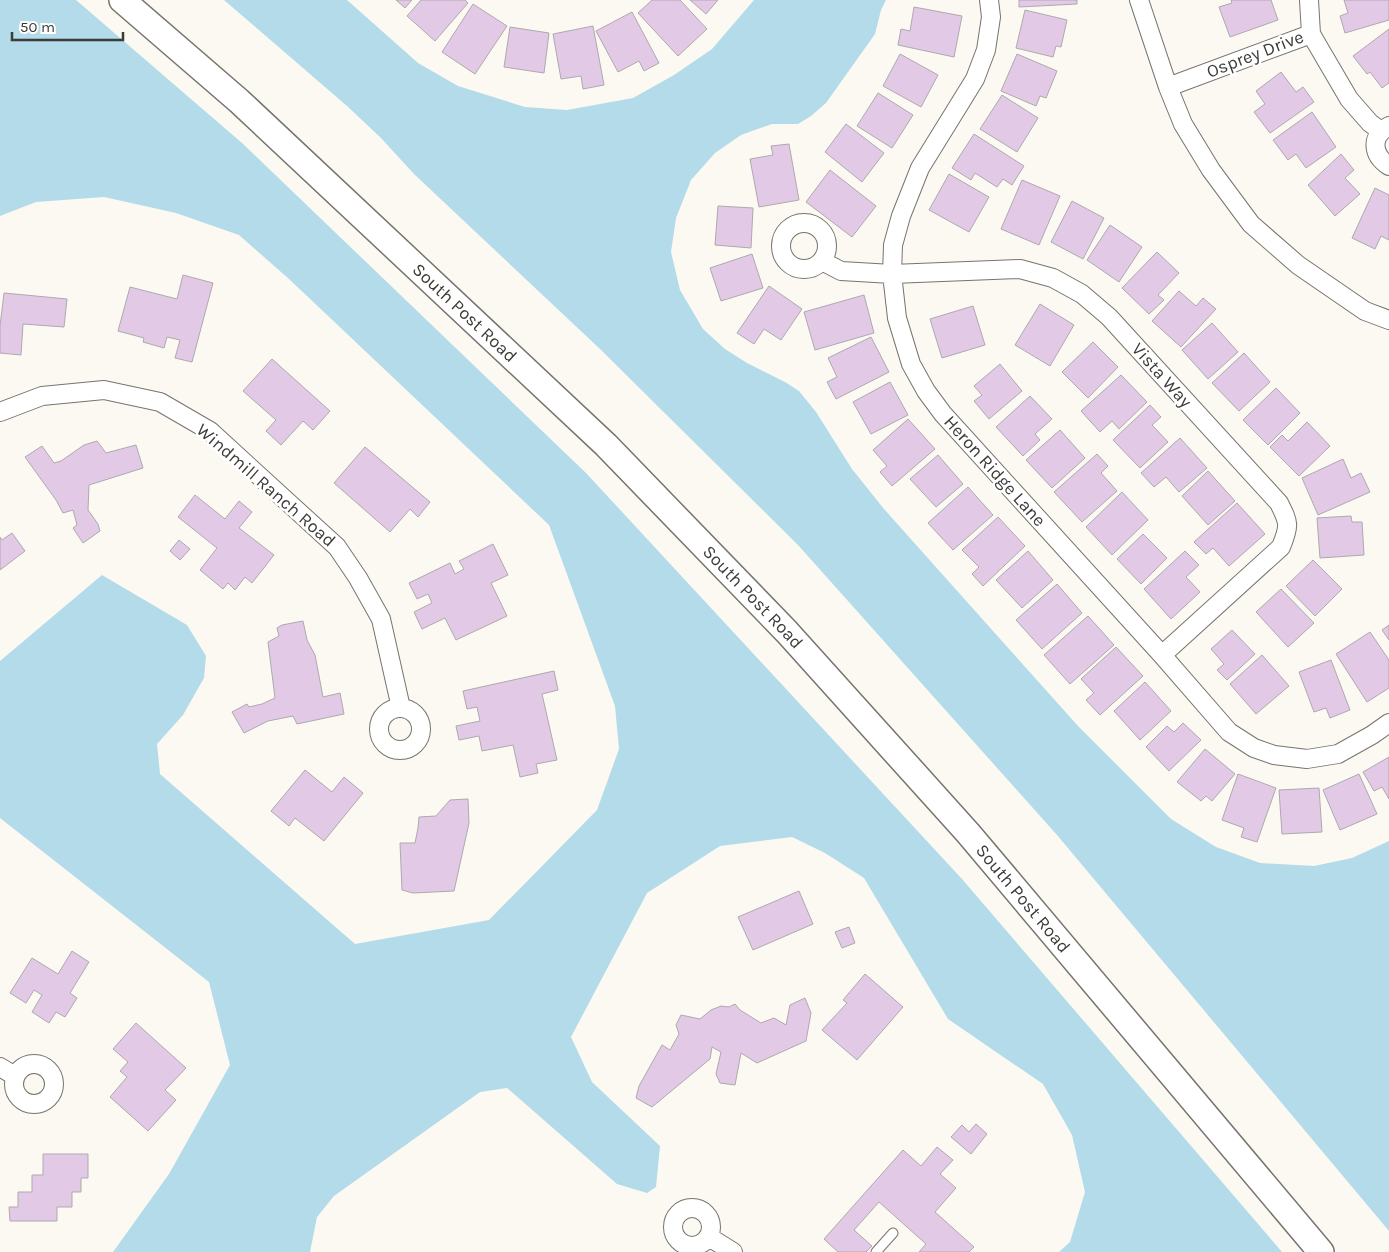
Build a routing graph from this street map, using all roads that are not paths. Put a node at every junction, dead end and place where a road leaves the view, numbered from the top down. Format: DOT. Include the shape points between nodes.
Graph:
graph roads {
  1 [pos="122,0"];
  2 [pos="989,0"];
  3 [pos="1139,0"];
  4 [pos="1309,0"];
  5 [pos="1311,34"];
  6 [pos="1168,87"];
  7 [pos="1385,129"];
  8 [pos="1389,166"];
  9 [pos="822,261"];
  10 [pos="892,274"];
  11 [pos="1389,320"];
  12 [pos="0,412"];
  13 [pos="1162,655"];
  14 [pos="401,708"];
  15 [pos="1389,723"];
  16 [pos="0,1066"];
  17 [pos="16,1076"];
  18 [pos="893,1233"];
  19 [pos="709,1237"];
  20 [pos="733,1252"];
  21 [pos="876,1252"];
  22 [pos="1321,1252"];
  1 -- 22 [label="street, South Post Road" via="239,102 606,445 788,632 968,833"];
  2 -- 10 [label="street, Heron Ridge Lane" via="991,17 986,50 976,79 920,168 892,245"];
  3 -- 6 [label="street"];
  4 -- 5 [label="street, Osprey Drive"];
  5 -- 6 [label="street, Osprey Drive"];
  5 -- 7 [label="street" via="1349,99 1370,123"];
  6 -- 11 [label="street" via="1183,124 1211,170 1251,224 1298,265 1365,311"];
  7 -- 8 [label="street" via="1376,139 1375,147 1378,156"];
  9 -- 10 [label="street, Vista Way" via="841,271"];
  10 -- 13 [label="street, Heron Ridge Lane" via="897,318 911,364 926,391 943,414"];
  10 -- 13 [label="street, Vista Way" via="1020,269 1053,278 1082,294 1109,317 1279,502 1287,518 1288,531 1281,547"];
  12 -- 14 [label="street, Windmill Ranch Road" via="42,396 104,390 160,402 210,432 343,555 381,619"];
  13 -- 15 [label="street, Heron Ridge Lane" via="1229,732 1254,748 1274,755 1307,759 1338,754"];
  16 -- 17 [label="street"];
  18 -- 21 [label="lane"];
  19 -- 20 [label="street"];
}
